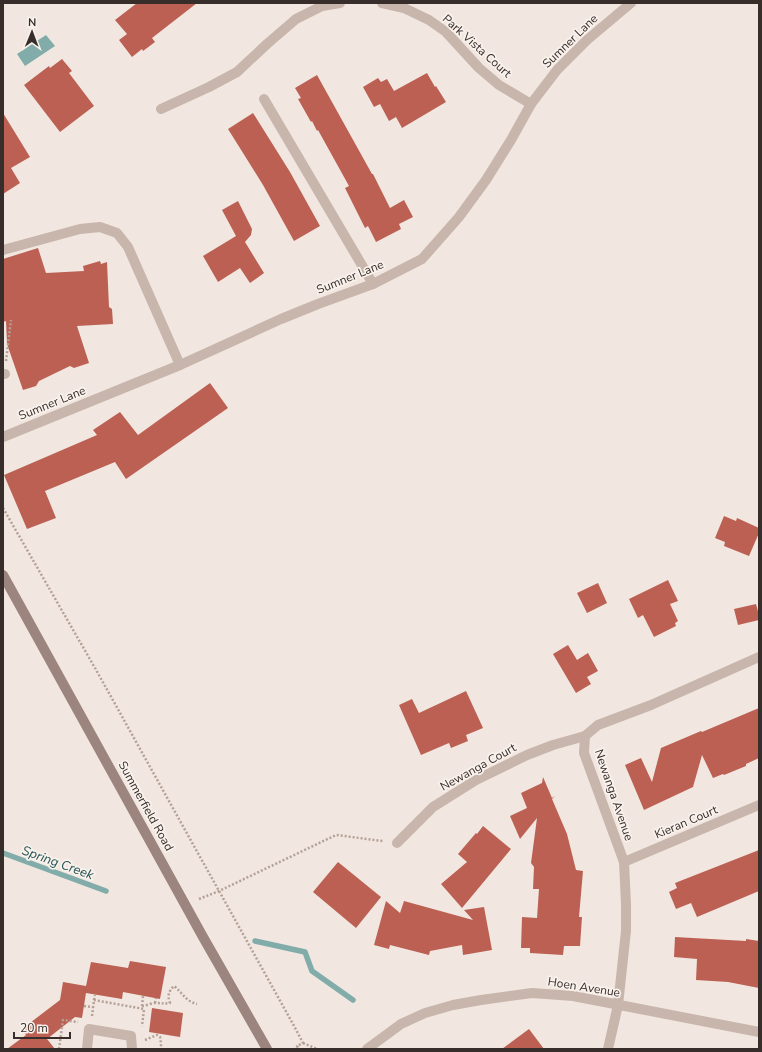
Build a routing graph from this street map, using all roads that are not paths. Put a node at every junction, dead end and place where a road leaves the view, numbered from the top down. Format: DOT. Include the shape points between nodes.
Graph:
graph roads {
  1 [pos="340,3"];
  2 [pos="382,3"];
  3 [pos="631,3"];
  4 [pos="264,99"];
  5 [pos="530,104"];
  6 [pos="161,109"];
  7 [pos="3,250"];
  8 [pos="373,284"];
  9 [pos="180,365"];
  10 [pos="3,437"];
  11 [pos="3,574"];
  12 [pos="759,657"];
  13 [pos="585,736"];
  14 [pos="759,805"];
  15 [pos="397,843"];
  16 [pos="624,862"];
  17 [pos="618,1005"];
  18 [pos="759,1032"];
  19 [pos="87,1049"];
  20 [pos="132,1049"];
  21 [pos="266,1049"];
  22 [pos="367,1049"];
  23 [pos="608,1049"];
  1 -- 6 [label="street" via="322,6 296,19 237,72"];
  2 -- 5 [label="street, Park Vista Court" via="404,8 446,32 479,68 499,85"];
  3 -- 5 [label="street, Sumner Lane" via="587,40 557,70"];
  4 -- 8 [label="street"];
  5 -- 8 [label="street, Sumner Lane" via="486,180 459,217 422,259"];
  7 -- 9 [label="street" via="80,229 100,227 117,233 128,247"];
  8 -- 9 [label="street, Sumner Lane" via="281,319"];
  9 -- 10 [label="street, Sumner Lane"];
  11 -- 21 [label="street, Summerfield Road"];
  12 -- 13 [label="street, Newanga Avenue" via="651,705 598,725"];
  13 -- 15 [label="street, Newanga Court" via="527,755 476,780 433,807"];
  13 -- 16 [label="street, Newanga Avenue" via="584,753"];
  14 -- 16 [label="street, Kieran Court"];
  16 -- 17 [label="street, Newanga Avenue" via="626,931"];
  17 -- 18 [label="street, Hoen Avenue"];
  17 -- 22 [label="street, Hoen Avenue" via="573,996 532,993 481,1000 426,1013 401,1024"];
  17 -- 23 [label="street, Newanga Avenue"];
  19 -- 20 [label="street" via="89,1029 131,1036"];
}
